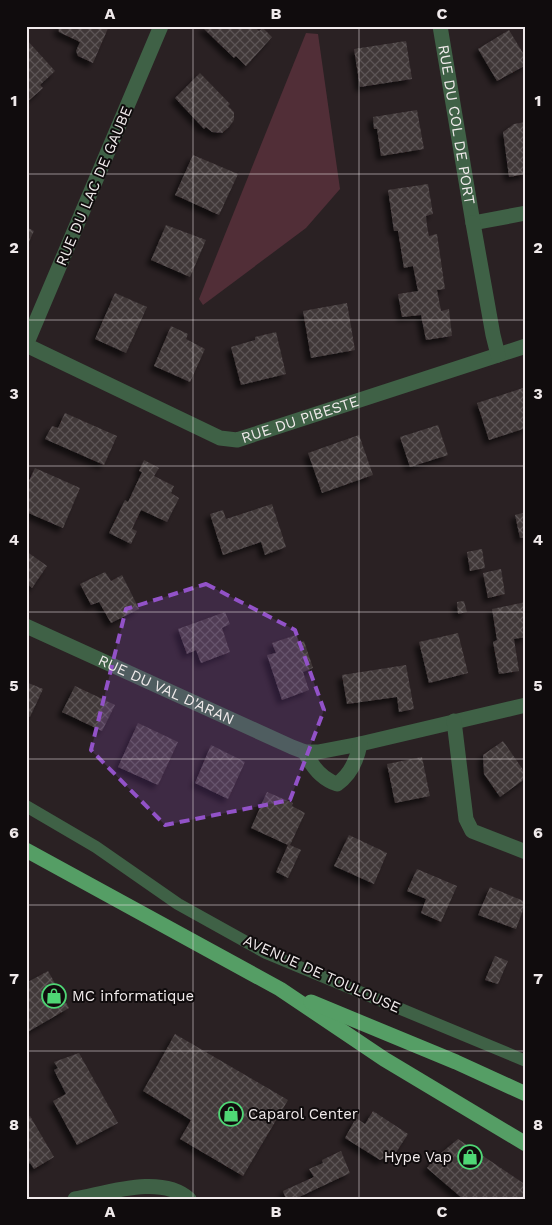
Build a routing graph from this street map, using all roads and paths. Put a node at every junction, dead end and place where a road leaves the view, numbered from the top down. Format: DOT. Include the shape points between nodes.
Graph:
graph roads {
  1 [pos="161,26"];
  2 [pos="440,26"];
  3 [pos="526,214"];
  4 [pos="473,223"];
  5 [pos="26,345"];
  6 [pos="526,346"];
  7 [pos="498,355"];
  8 [pos="26,626"];
  9 [pos="526,705"];
  10 [pos="454,721"];
  11 [pos="360,744"];
  12 [pos="305,752"];
  13 [pos="26,806"];
  14 [pos="26,850"];
  15 [pos="526,852"];
  16 [pos="280,989"];
  17 [pos="526,1061"];
  18 [pos="526,1094"];
  19 [pos="526,1144"];
  20 [pos="75,1199"];
  21 [pos="189,1199"];
  1 -- 5 [label="street, RUE DU LAC DE GAUBE"];
  2 -- 4 [label="street, RUE DU COL DE PORT"];
  3 -- 4 [label="street, RUE DU COL DE PORT"];
  4 -- 7 [label="street, RUE DU COL DE PORT"];
  5 -- 7 [label="street, RUE DU PIBESTE" via="220,438 237,440"];
  6 -- 7 [label="street, RUE DU PIBESTE"];
  8 -- 12 [label="street, RUE DU VAL D'ARAN"];
  9 -- 10 [label="street, RUE DU VAL D'ARAN"];
  10 -- 11 [label="street, RUE DU VAL D'ARAN"];
  10 -- 15 [label="street" via="466,819 472,831"];
  11 -- 12 [label="street, RUE DU VAL D'ARAN"];
  11 -- 12 [label="street" via="346,777 337,784 327,781 310,764"];
  13 -- 17 [label="lane, AVENUE DE TOULOUSE" via="96,847 178,904 266,953"];
  14 -- 16 [label="main road, AVENUE DE TOULOUSE"];
  16 -- 18 [label="main road, AVENUE DE TOULOUSE"];
  16 -- 19 [label="main road, AVENUE DE TOULOUSE" via="384,1059"];
  20 -- 21 [label="street" via="149,1185 168,1187"];
}
